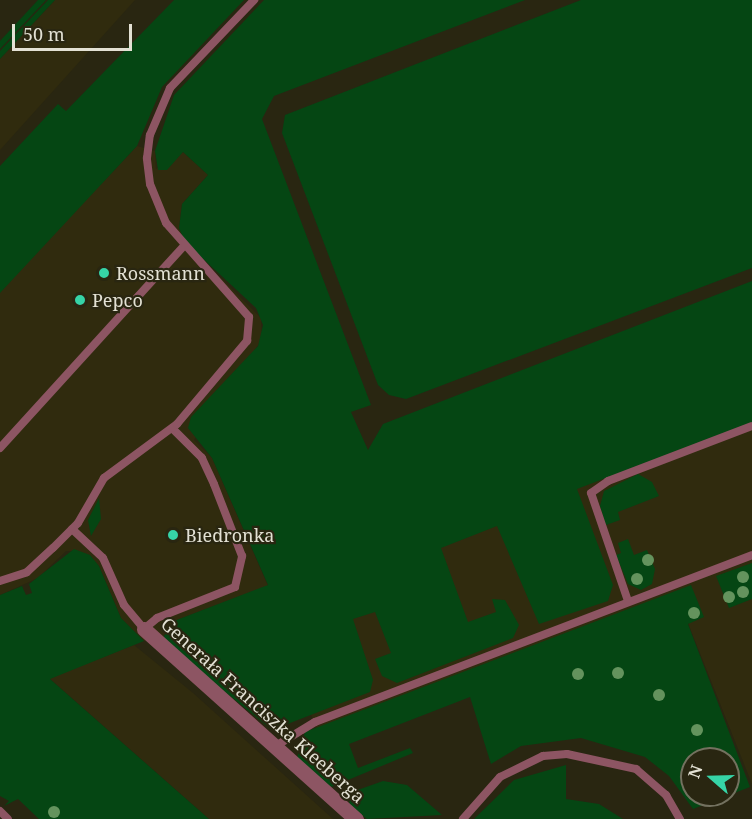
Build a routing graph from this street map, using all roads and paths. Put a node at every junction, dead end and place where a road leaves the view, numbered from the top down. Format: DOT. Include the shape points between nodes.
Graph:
graph roads {
  1 [pos="254,0"];
  2 [pos="183,247"];
  3 [pos="752,426"];
  4 [pos="172,428"];
  5 [pos="0,448"];
  6 [pos="72,529"];
  7 [pos="752,555"];
  8 [pos="0,581"];
  9 [pos="628,601"];
  10 [pos="144,629"];
  11 [pos="274,747"];
  12 [pos="0,811"];
  13 [pos="8,819"];
  14 [pos="357,819"];
  15 [pos="463,819"];
  16 [pos="680,819"];
  1 -- 2 [label="lane" via="170,88 150,135 150,184"];
  2 -- 4 [label="lane" via="236,301 249,324 247,341"];
  2 -- 5 [label="lane"];
  3 -- 9 [label="lane" via="608,481 591,493"];
  4 -- 6 [label="lane" via="104,478"];
  4 -- 10 [label="lane" via="202,458 242,556 241,576 227,593 157,618"];
  6 -- 8 [label="lane" via="27,572"];
  6 -- 10 [label="lane" via="103,558 124,605"];
  7 -- 9 [label="lane"];
  9 -- 11 [label="lane" via="315,722"];
  10 -- 11 [label="street, Generała Franciszka Kleeberga"];
  11 -- 14 [label="street, Generała Franciszka Kleeberga"];
  12 -- 13 [label="lane"];
  15 -- 16 [label="lane" via="500,777 543,756 567,754 636,769 666,795"];
}
